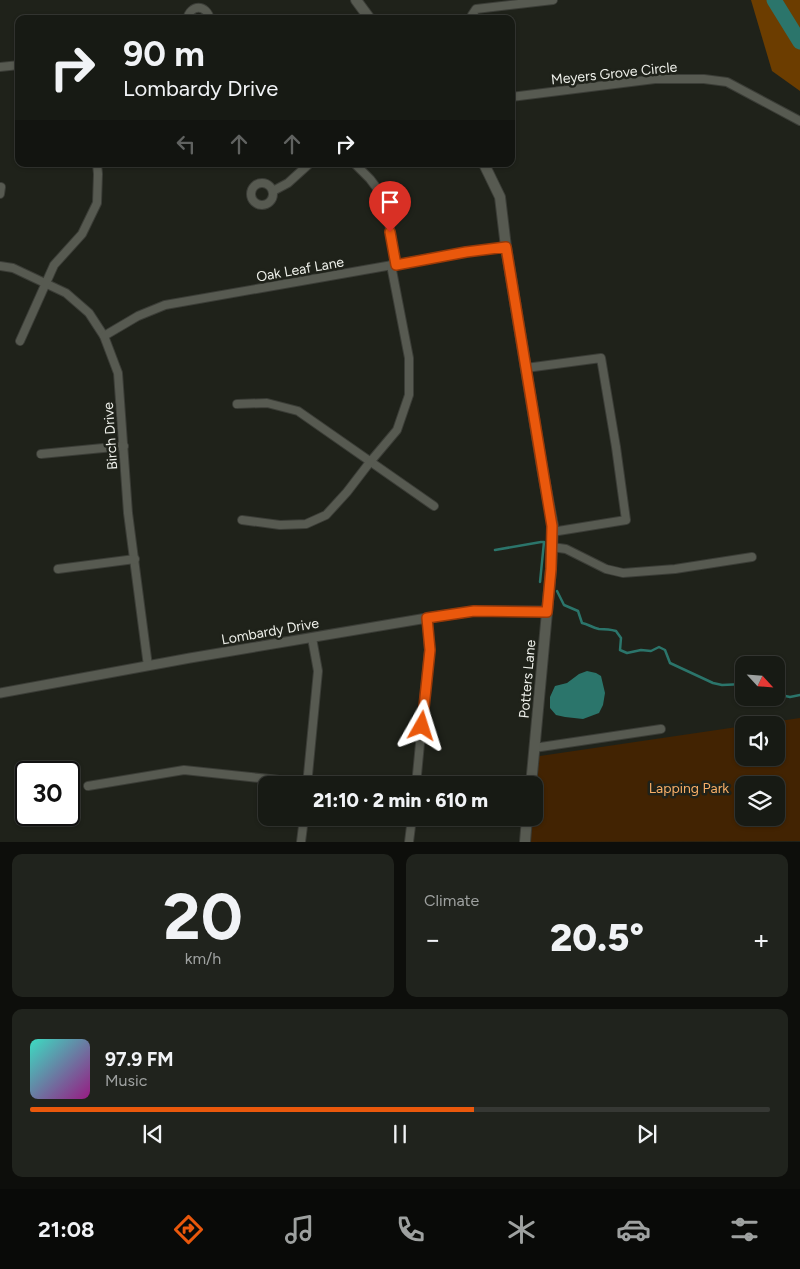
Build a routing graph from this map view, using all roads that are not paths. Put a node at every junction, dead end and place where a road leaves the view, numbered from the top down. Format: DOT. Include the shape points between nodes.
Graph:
graph roads {
  1 [pos="356,0"];
  2 [pos="553,0"];
  3 [pos="189,15"];
  4 [pos="209,15"];
  5 [pos="367,15"];
  6 [pos="472,15"];
  7 [pos="15,65"];
  8 [pos="0,67"];
  9 [pos="515,96"];
  10 [pos="800,121"];
  11 [pos="97,167"];
  12 [pos="306,167"];
  13 [pos="358,167"];
  14 [pos="486,167"];
  15 [pos="273,191"];
  16 [pos="506,247"];
  17 [pos="393,265"];
  18 [pos="0,266"];
  19 [pos="46,284"];
  20 [pos="104,336"];
  21 [pos="20,341"];
  22 [pos="526,368"];
  23 [pos="237,404"];
  24 [pos="124,446"];
  25 [pos="41,454"];
  26 [pos="370,462"];
  27 [pos="434,506"];
  28 [pos="242,520"];
  29 [pos="552,532"];
  30 [pos="552,547"];
  31 [pos="752,557"];
  32 [pos="135,559"];
  33 [pos="58,569"];
  34 [pos="547,612"];
  35 [pos="427,618"];
  36 [pos="312,638"];
  37 [pos="148,666"];
  38 [pos="0,693"];
  39 [pos="661,729"];
  40 [pos="534,748"];
  41 [pos="308,776"];
  42 [pos="417,776"];
  43 [pos="532,776"];
  44 [pos="258,778"];
  45 [pos="88,786"];
  46 [pos="303,826"];
  47 [pos="411,826"];
  48 [pos="526,826"];
  49 [pos="301,842"];
  50 [pos="409,842"];
  51 [pos="525,842"];
  1 -- 5 [label="main road"];
  2 -- 6 [label="street" via="476,9"];
  3 -- 4 [label="street" via="199,8"];
  7 -- 8 [label="street"];
  9 -- 10 [label="street, Meyers Grove Circle" via="655,79 704,79 727,82"];
  11 -- 19 [label="street" via="97,203 82,234 54,265"];
  12 -- 15 [label="street"];
  13 -- 17 [label="street" via="385,199"];
  14 -- 16 [label="main road, Potters Lane" via="500,196"];
  16 -- 17 [label="street, Oak Leaf Lane"];
  16 -- 22 [label="main road, Potters Lane"];
  17 -- 20 [label="street, Oak Leaf Lane" via="165,305"];
  17 -- 26 [label="street" via="409,358 409,395 397,430"];
  18 -- 19 [label="street, Birch Drive" via="13,268"];
  19 -- 20 [label="street, Birch Drive" via="66,293 89,313"];
  19 -- 21 [label="street"];
  20 -- 24 [label="street, Birch Drive" via="118,373"];
  22 -- 29 [label="main road, Potters Lane"];
  22 -- 29 [label="street" via="601,358 616,447 626,520"];
  23 -- 26 [label="street" via="267,403 298,411"];
  24 -- 25 [label="street"];
  24 -- 32 [label="street, Birch Drive" via="128,513"];
  26 -- 27 [label="street"];
  26 -- 28 [label="street" via="326,515 306,524 280,525"];
  29 -- 30 [label="main road, Potters Lane"];
  30 -- 31 [label="street" via="623,573"];
  30 -- 34 [label="main road, Potters Lane"];
  32 -- 33 [label="street"];
  32 -- 37 [label="street, Birch Drive"];
  34 -- 35 [label="street, Lombardy Drive" via="474,611"];
  34 -- 40 [label="main road, Potters Lane"];
  35 -- 36 [label="street, Lombardy Drive"];
  35 -- 42 [label="street" via="430,650"];
  36 -- 37 [label="street, Lombardy Drive"];
  36 -- 41 [label="street" via="318,671"];
  37 -- 38 [label="street, Lombardy Drive"];
  39 -- 40 [label="street"];
  40 -- 43 [label="main road, Potters Lane"];
  44 -- 45 [label="street" via="184,770"];
  46 -- 49 [label="street"];
  47 -- 50 [label="street"];
  48 -- 51 [label="main road"];
}
